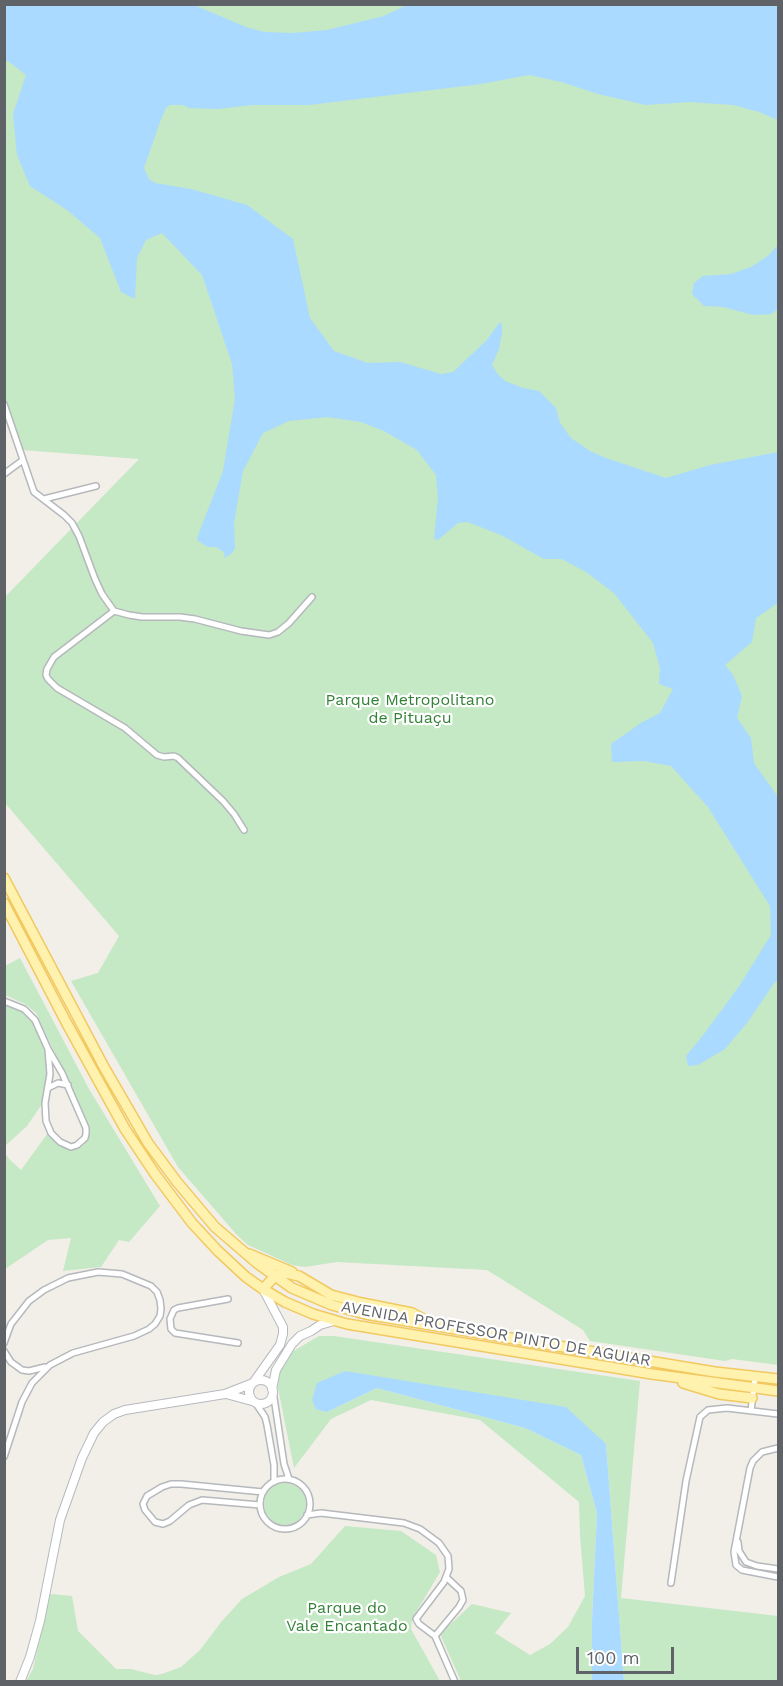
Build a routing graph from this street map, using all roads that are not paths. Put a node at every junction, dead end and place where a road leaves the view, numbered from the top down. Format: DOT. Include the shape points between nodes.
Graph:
graph roads {
  1 [pos="4,404"];
  2 [pos="23,460"];
  3 [pos="4,474"];
  4 [pos="96,486"];
  5 [pos="44,499"];
  6 [pos="312,597"];
  7 [pos="114,611"];
  8 [pos="244,830"];
  9 [pos="4,878"];
  10 [pos="4,903"];
  11 [pos="4,1001"];
  12 [pos="48,1049"];
  13 [pos="68,1085"];
  14 [pos="48,1088"];
  15 [pos="241,1250"];
  16 [pos="275,1276"];
  17 [pos="299,1276"];
  18 [pos="263,1289"];
  19 [pos="228,1299"];
  20 [pos="160,1316"];
  21 [pos="170,1319"];
  22 [pos="334,1321"];
  23 [pos="436,1326"];
  24 [pos="283,1327"];
  25 [pos="300,1335"];
  26 [pos="4,1343"];
  27 [pos="238,1343"];
  28 [pos="4,1351"];
  29 [pos="50,1365"];
  30 [pos="652,1374"];
  31 [pos="754,1377"];
  32 [pos="778,1379"];
  33 [pos="253,1383"];
  34 [pos="273,1390"];
  35 [pos="778,1391"];
  36 [pos="752,1393"];
  37 [pos="225,1394"];
  38 [pos="740,1396"];
  39 [pos="254,1402"];
  40 [pos="738,1409"];
  41 [pos="751,1411"];
  42 [pos="778,1414"];
  43 [pos="778,1448"];
  44 [pos="4,1457"];
  45 [pos="289,1479"];
  46 [pos="274,1482"];
  47 [pos="263,1492"];
  48 [pos="309,1498"];
  49 [pos="260,1505"];
  50 [pos="321,1513"];
  51 [pos="307,1515"];
  52 [pos="737,1540"];
  53 [pos="778,1569"];
  54 [pos="446,1577"];
  55 [pos="778,1577"];
  56 [pos="671,1583"];
  57 [pos="435,1636"];
  58 [pos="20,1682"];
  59 [pos="455,1682"];
  1 -- 2 [label="street"];
  2 -- 3 [label="street"];
  2 -- 5 [label="street" via="34,492"];
  4 -- 5 [label="street"];
  5 -- 7 [label="street" via="72,523 102,594"];
  6 -- 7 [label="street" via="289,624 269,635 195,619 142,617"];
  7 -- 8 [label="street" via="54,657 47,669 48,680 125,728 157,755 178,758 223,801"];
  9 -- 15 [label="main road, AVENIDA PROFESSOR PINTO DE AGUIAR" via="141,1133 191,1199"];
  10 -- 18 [label="main road, AVENIDA PROFESSOR PINTO DE AGUIAR" via="125,1129 165,1190 204,1237"];
  11 -- 12 [label="street" via="30,1014"];
  12 -- 13 [label="street"];
  12 -- 14 [label="street"];
  13 -- 14 [label="street" via="58,1083"];
  13 -- 14 [label="street" via="86,1128 82,1142 72,1146 60,1142 48,1127"];
  15 -- 16 [label="main road, AVENIDA PROFESSOR PINTO DE AGUIAR"];
  15 -- 17 [label="main road"];
  16 -- 17 [label="main road"];
  16 -- 18 [label="main road"];
  16 -- 23 [label="main road, AVENIDA PROFESSOR PINTO DE AGUIAR" via="305,1295 332,1305"];
  17 -- 23 [label="main road" via="344,1299 412,1313"];
  18 -- 22 [label="main road, AVENIDA PROFESSOR PINTO DE AGUIAR"];
  18 -- 24 [label="main road"];
  19 -- 21 [label="street" via="178,1308"];
  20 -- 21 [label="street"];
  20 -- 26 [label="street" via="160,1299 146,1283 110,1272 83,1274 56,1283 29,1301 11,1324"];
  20 -- 29 [label="street" via="144,1333 73,1353"];
  21 -- 27 [label="street" via="175,1334"];
  22 -- 25 [label="main road"];
  22 -- 30 [label="main road, AVENIDA PROFESSOR PINTO DE AGUIAR"];
  23 -- 31 [label="main road, AVENIDA PROFESSOR PINTO DE AGUIAR"];
  24 -- 25 [label="main road"];
  24 -- 33 [label="main road" via="280,1345"];
  25 -- 34 [label="main road" via="281,1359"];
  28 -- 29 [label="street" via="22,1370"];
  29 -- 44 [label="street" via="27,1391"];
  30 -- 36 [label="main road, AVENIDA PROFESSOR PINTO DE AGUIAR"];
  30 -- 38 [label="main road" via="719,1394"];
  31 -- 32 [label="main road, AVENIDA PROFESSOR PINTO DE AGUIAR"];
  31 -- 36 [label="street"];
  33 -- 34 [label="main road" via="263,1380"];
  33 -- 37 [label="main road"];
  33 -- 39 [label="main road" via="249,1392"];
  34 -- 39 [label="main road" via="267,1402"];
  34 -- 45 [label="street"];
  35 -- 36 [label="main road, AVENIDA PROFESSOR PINTO DE AGUIAR"];
  36 -- 38 [label="main road"];
  36 -- 41 [label="street"];
  37 -- 39 [label="main road"];
  37 -- 58 [label="main road" via="125,1410 114,1414 93,1433 60,1520 40,1621"];
  38 -- 40 [label="street"];
  39 -- 46 [label="street" via="265,1417"];
  40 -- 41 [label="street"];
  40 -- 56 [label="street" via="708,1410 700,1417"];
  41 -- 42 [label="street"];
  43 -- 52 [label="street" via="762,1452 753,1461"];
  45 -- 46 [label="street"];
  45 -- 48 [label="street" via="302,1485"];
  46 -- 47 [label="street"];
  47 -- 49 [label="street"];
  47 -- 49 [label="street" via="171,1484 147,1496 143,1503 158,1524 202,1500"];
  48 -- 50 [label="street"];
  48 -- 51 [label="street"];
  49 -- 51 [label="street" via="267,1521 279,1528 294,1527"];
  50 -- 51 [label="street"];
  50 -- 54 [label="street" via="404,1523 420,1529 444,1549 449,1562"];
  52 -- 53 [label="street" via="746,1562"];
  52 -- 55 [label="street" via="734,1552 739,1568"];
  54 -- 57 [label="street" via="461,1590 463,1600"];
  54 -- 57 [label="street" via="416,1619"];
  57 -- 59 [label="street"];
}
